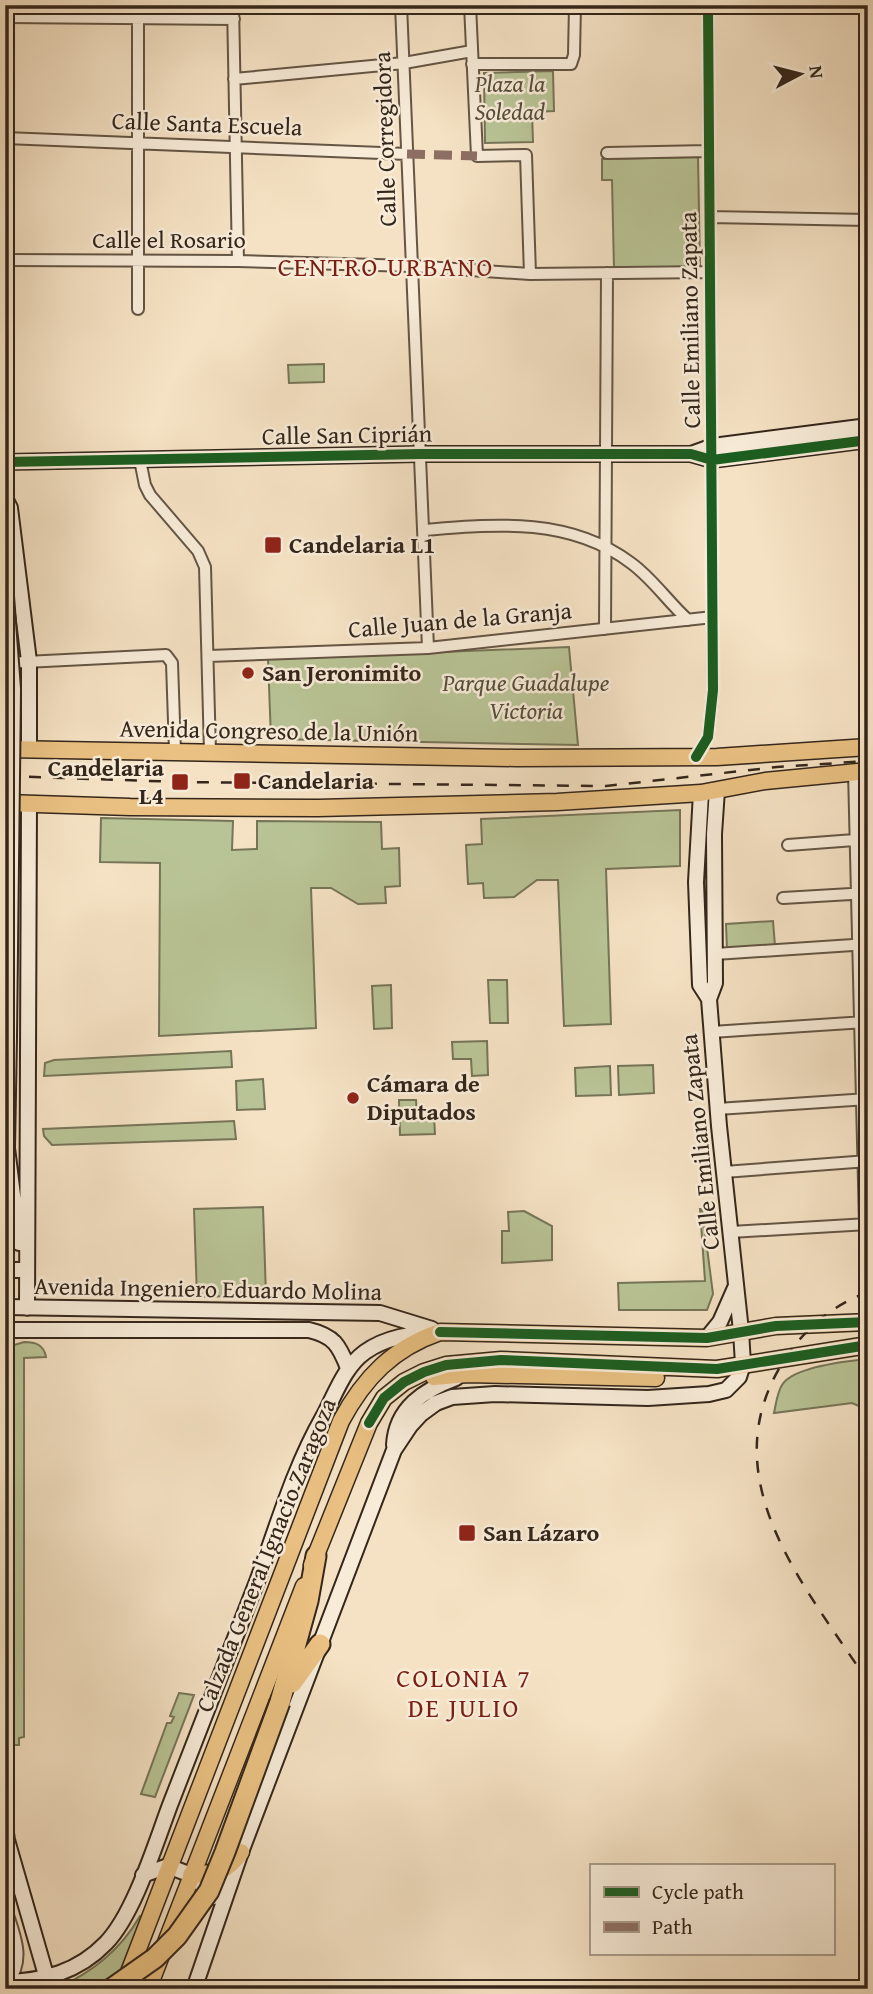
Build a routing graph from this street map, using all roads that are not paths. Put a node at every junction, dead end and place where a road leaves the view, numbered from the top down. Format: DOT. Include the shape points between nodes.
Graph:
graph roads {
  1 [pos="64,5"];
  2 [pos="138,5"];
  3 [pos="233,5"];
  4 [pos="401,5"];
  5 [pos="470,5"];
  6 [pos="575,5"];
  7 [pos="708,5"];
  8 [pos="5,18"];
  9 [pos="64,18"];
  10 [pos="139,18"];
  11 [pos="234,19"];
  12 [pos="472,51"];
  13 [pos="404,63"];
  14 [pos="472,64"];
  15 [pos="234,79"];
  16 [pos="5,138"];
  17 [pos="137,142"];
  18 [pos="236,146"];
  19 [pos="708,151"];
  20 [pos="607,153"];
  21 [pos="407,154"];
  22 [pos="709,217"];
  23 [pos="868,220"];
  24 [pos="5,260"];
  25 [pos="138,260"];
  26 [pos="238,261"];
  27 [pos="411,266"];
  28 [pos="710,271"];
  29 [pos="607,273"];
  30 [pos="530,274"];
  31 [pos="138,309"];
  32 [pos="868,426"];
  33 [pos="868,440"];
  34 [pos="713,453"];
  35 [pos="420,454"];
  36 [pos="606,455"];
  37 [pos="140,460"];
  38 [pos="5,462"];
  39 [pos="5,498"];
  40 [pos="425,530"];
  41 [pos="606,547"];
  42 [pos="5,583"];
  43 [pos="713,617"];
  44 [pos="688,620"];
  45 [pos="605,629"];
  46 [pos="428,648"];
  47 [pos="209,656"];
  48 [pos="29,661"];
  49 [pos="5,663"];
  50 [pos="868,747"];
  51 [pos="29,748"];
  52 [pos="5,749"];
  53 [pos="175,751"];
  54 [pos="210,751"];
  55 [pos="696,757"];
  56 [pos="861,771"];
  57 [pos="709,792"];
  58 [pos="5,803"];
  59 [pos="29,804"];
  60 [pos="868,839"];
  61 [pos="854,840"];
  62 [pos="788,845"];
  63 [pos="868,893"];
  64 [pos="856,894"];
  65 [pos="783,898"];
  66 [pos="863,945"];
  67 [pos="715,954"];
  68 [pos="709,999"];
  69 [pos="864,1022"];
  70 [pos="712,1032"];
  71 [pos="864,1100"];
  72 [pos="717,1109"];
  73 [pos="6,1154"];
  74 [pos="865,1161"];
  75 [pos="724,1172"];
  76 [pos="866,1224"];
  77 [pos="731,1232"];
  78 [pos="25,1265"];
  79 [pos="5,1270"];
  80 [pos="737,1280"];
  81 [pos="5,1307"];
  82 [pos="27,1308"];
  83 [pos="868,1322"];
  84 [pos="5,1330"];
  85 [pos="741,1331"];
  86 [pos="440,1332"];
  87 [pos="707,1338"];
  88 [pos="868,1345"];
  89 [pos="743,1364"];
  90 [pos="348,1367"];
  91 [pos="717,1369"];
  92 [pos="468,1374"];
  93 [pos="404,1382"];
  94 [pos="394,1450"];
  95 [pos="316,1556"];
  96 [pos="320,1644"];
  97 [pos="280,1702"];
  98 [pos="6,1840"];
  99 [pos="241,1852"];
  100 [pos="167,1866"];
  101 [pos="143,1875"];
  102 [pos="191,1875"];
  103 [pos="5,1906"];
  104 [pos="221,1907"];
  105 [pos="49,1983"];
  106 [pos="6,1985"];
  107 [pos="111,1989"];
  108 [pos="122,1989"];
  109 [pos="148,1989"];
  110 [pos="194,1989"];
  1 -- 9 [label="street"];
  2 -- 10 [label="street"];
  3 -- 11 [label="street"];
  4 -- 13 [label="street, Calle Corregidora"];
  5 -- 12 [label="street"];
  6 -- 14 [label="street" via="573,62"];
  7 -- 19 [label="street, Calle Emiliano Zapata"];
  8 -- 9 [label="street"];
  9 -- 10 [label="street"];
  10 -- 11 [label="street"];
  10 -- 17 [label="street"];
  11 -- 15 [label="street"];
  12 -- 13 [label="street"];
  12 -- 14 [label="street"];
  13 -- 15 [label="street"];
  13 -- 21 [label="street, Calle Corregidora"];
  14 -- 30 [label="street" via="477,156 526,155"];
  15 -- 18 [label="street"];
  16 -- 17 [label="street, Calle Santa Escuela"];
  17 -- 18 [label="street, Calle Santa Escuela"];
  17 -- 25 [label="street"];
  18 -- 21 [label="street, Calle Santa Escuela"];
  18 -- 26 [label="street"];
  19 -- 20 [label="street"];
  19 -- 22 [label="street, Calle Emiliano Zapata"];
  21 -- 27 [label="street, Calle Corregidora"];
  22 -- 23 [label="street"];
  22 -- 28 [label="street, Calle Emiliano Zapata"];
  24 -- 25 [label="street, Calle el Rosario"];
  25 -- 26 [label="street, Calle el Rosario"];
  25 -- 31 [label="street"];
  26 -- 27 [label="street, Calle el Rosario"];
  27 -- 30 [label="street, Calle el Rosario"];
  27 -- 35 [label="street, Calle Corregidora"];
  28 -- 29 [label="street, Calle el Rosario"];
  28 -- 34 [label="street, Calle Emiliano Zapata"];
  29 -- 30 [label="street, Calle el Rosario"];
  29 -- 36 [label="street"];
  32 -- 34 [label="street"];
  33 -- 34 [label="street"];
  34 -- 36 [label="street, Calle San Ciprián"];
  34 -- 43 [label="street, Calle Emiliano Zapata"];
  35 -- 36 [label="street, Calle San Ciprián"];
  35 -- 37 [label="street, Calle San Ciprián"];
  35 -- 40 [label="street, Calle Corregidora"];
  36 -- 41 [label="street"];
  37 -- 38 [label="street, Calle San Ciprián"];
  37 -- 47 [label="street" via="150,495 198,551 205,567"];
  39 -- 48 [label="street"];
  40 -- 41 [label="street" via="519,525 570,534"];
  40 -- 46 [label="street, Calle Corregidora"];
  41 -- 44 [label="street" via="654,582"];
  41 -- 45 [label="street"];
  42 -- 73 [label="street, bridge" via="13,689"];
  43 -- 44 [label="street, Calle Juan de la Granja"];
  43 -- 55 [label="street, Calle Emiliano Zapata" via="708,737"];
  44 -- 45 [label="street, Calle Juan de la Granja"];
  45 -- 46 [label="street, Calle Juan de la Granja"];
  46 -- 47 [label="street, Calle Juan de la Granja"];
  47 -- 54 [label="street"];
  48 -- 49 [label="street"];
  48 -- 51 [label="street"];
  48 -- 53 [label="street" via="166,655 172,663"];
  50 -- 55 [label="main road, Avenida Congreso de la Unión"];
  51 -- 52 [label="main road, Avenida Congreso de la Unión"];
  51 -- 53 [label="main road, Avenida Congreso de la Unión"];
  53 -- 54 [label="main road, Avenida Congreso de la Unión"];
  54 -- 55 [label="main road, Avenida Congreso de la Unión"];
  56 -- 57 [label="main road" via="765,780"];
  56 -- 61 [label="street"];
  57 -- 59 [label="main road" via="345,808"];
  57 -- 67 [label="street, Calle Emiliano Zapata"];
  57 -- 68 [label="street, Calle Emiliano Zapata" via="696,881 700,985"];
  58 -- 59 [label="main road"];
  59 -- 78 [label="street"];
  60 -- 61 [label="street"];
  61 -- 62 [label="street"];
  61 -- 64 [label="street"];
  63 -- 64 [label="street"];
  64 -- 65 [label="street"];
  64 -- 66 [label="street"];
  66 -- 67 [label="street"];
  66 -- 69 [label="street"];
  67 -- 68 [label="street, Calle Emiliano Zapata" via="715,983"];
  68 -- 70 [label="street, Calle Emiliano Zapata"];
  69 -- 70 [label="street"];
  69 -- 71 [label="street"];
  70 -- 72 [label="street, Calle Emiliano Zapata"];
  71 -- 72 [label="street"];
  71 -- 74 [label="street"];
  72 -- 75 [label="street, Calle Emiliano Zapata"];
  73 -- 78 [label="street"];
  74 -- 75 [label="street"];
  74 -- 76 [label="street"];
  75 -- 77 [label="street, Calle Emiliano Zapata"];
  76 -- 77 [label="street"];
  77 -- 80 [label="street, Calle Emiliano Zapata"];
  78 -- 79 [label="street"];
  78 -- 82 [label="street"];
  80 -- 85 [label="street, Calle Emiliano Zapata"];
  80 -- 87 [label="street, Calle Emiliano Zapata" via="727,1307"];
  81 -- 82 [label="street, Avenida Ingeniero Eduardo Molina"];
  82 -- 86 [label="street, Avenida Ingeniero Eduardo Molina" via="380,1313"];
  83 -- 85 [label="main road, Avenida Ingeniero Eduardo Molina"];
  84 -- 90 [label="street, Avenida Ingeniero Eduardo Molina" via="309,1330 337,1343"];
  85 -- 87 [label="main road, Avenida Ingeniero Eduardo Molina"];
  85 -- 89 [label="street, Calle Emiliano Zapata"];
  86 -- 87 [label="main road, Avenida Ingeniero Eduardo Molina"];
  86 -- 90 [label="street, Calzada General Ignacio Zaragoza" via="384,1342"];
  86 -- 100 [label="main road, Calzada General Ignacio Zaragoza" via="401,1350 377,1368 341,1421"];
  88 -- 89 [label="main road"];
  89 -- 91 [label="main road"];
  89 -- 94 [label="street" via="739,1377 726,1390 709,1394 452,1397 421,1414"];
  90 -- 101 [label="street, Calzada General Ignacio Zaragoza" via="303,1452"];
  91 -- 92 [label="main road" via="672,1378"];
  91 -- 93 [label="main road" via="476,1361 446,1365"];
  92 -- 93 [label="main road"];
  92 -- 94 [label="street" via="435,1387 406,1410 395,1432"];
  93 -- 95 [label="main road, Calzada General Ignacio Zaragoza" via="384,1398 369,1423"];
  94 -- 96 [label="street"];
  95 -- 97 [label="highway"];
  95 -- 102 [label="main road, Calzada General Ignacio Zaragoza"];
  96 -- 97 [label="highway"];
  96 -- 99 [label="street"];
  97 -- 107 [label="highway, bridge" via="209,1891 163,1951"];
  98 -- 105 [label="street"];
  99 -- 102 [label="main road" via="224,1870"];
  99 -- 104 [label="street"];
  100 -- 101 [label="street"];
  100 -- 102 [label="street"];
  100 -- 108 [label="main road, Calzada General Ignacio Zaragoza"];
  101 -- 105 [label="street, Calzada General Ignacio Zaragoza" via="108,1941"];
  102 -- 104 [label="street"];
  102 -- 109 [label="main road, Calzada General Ignacio Zaragoza"];
  103 -- 106 [label="street" via="18,1957 15,1973"];
  104 -- 110 [label="street"];
  105 -- 106 [label="street, Calzada General Ignacio Zaragoza"];
}
